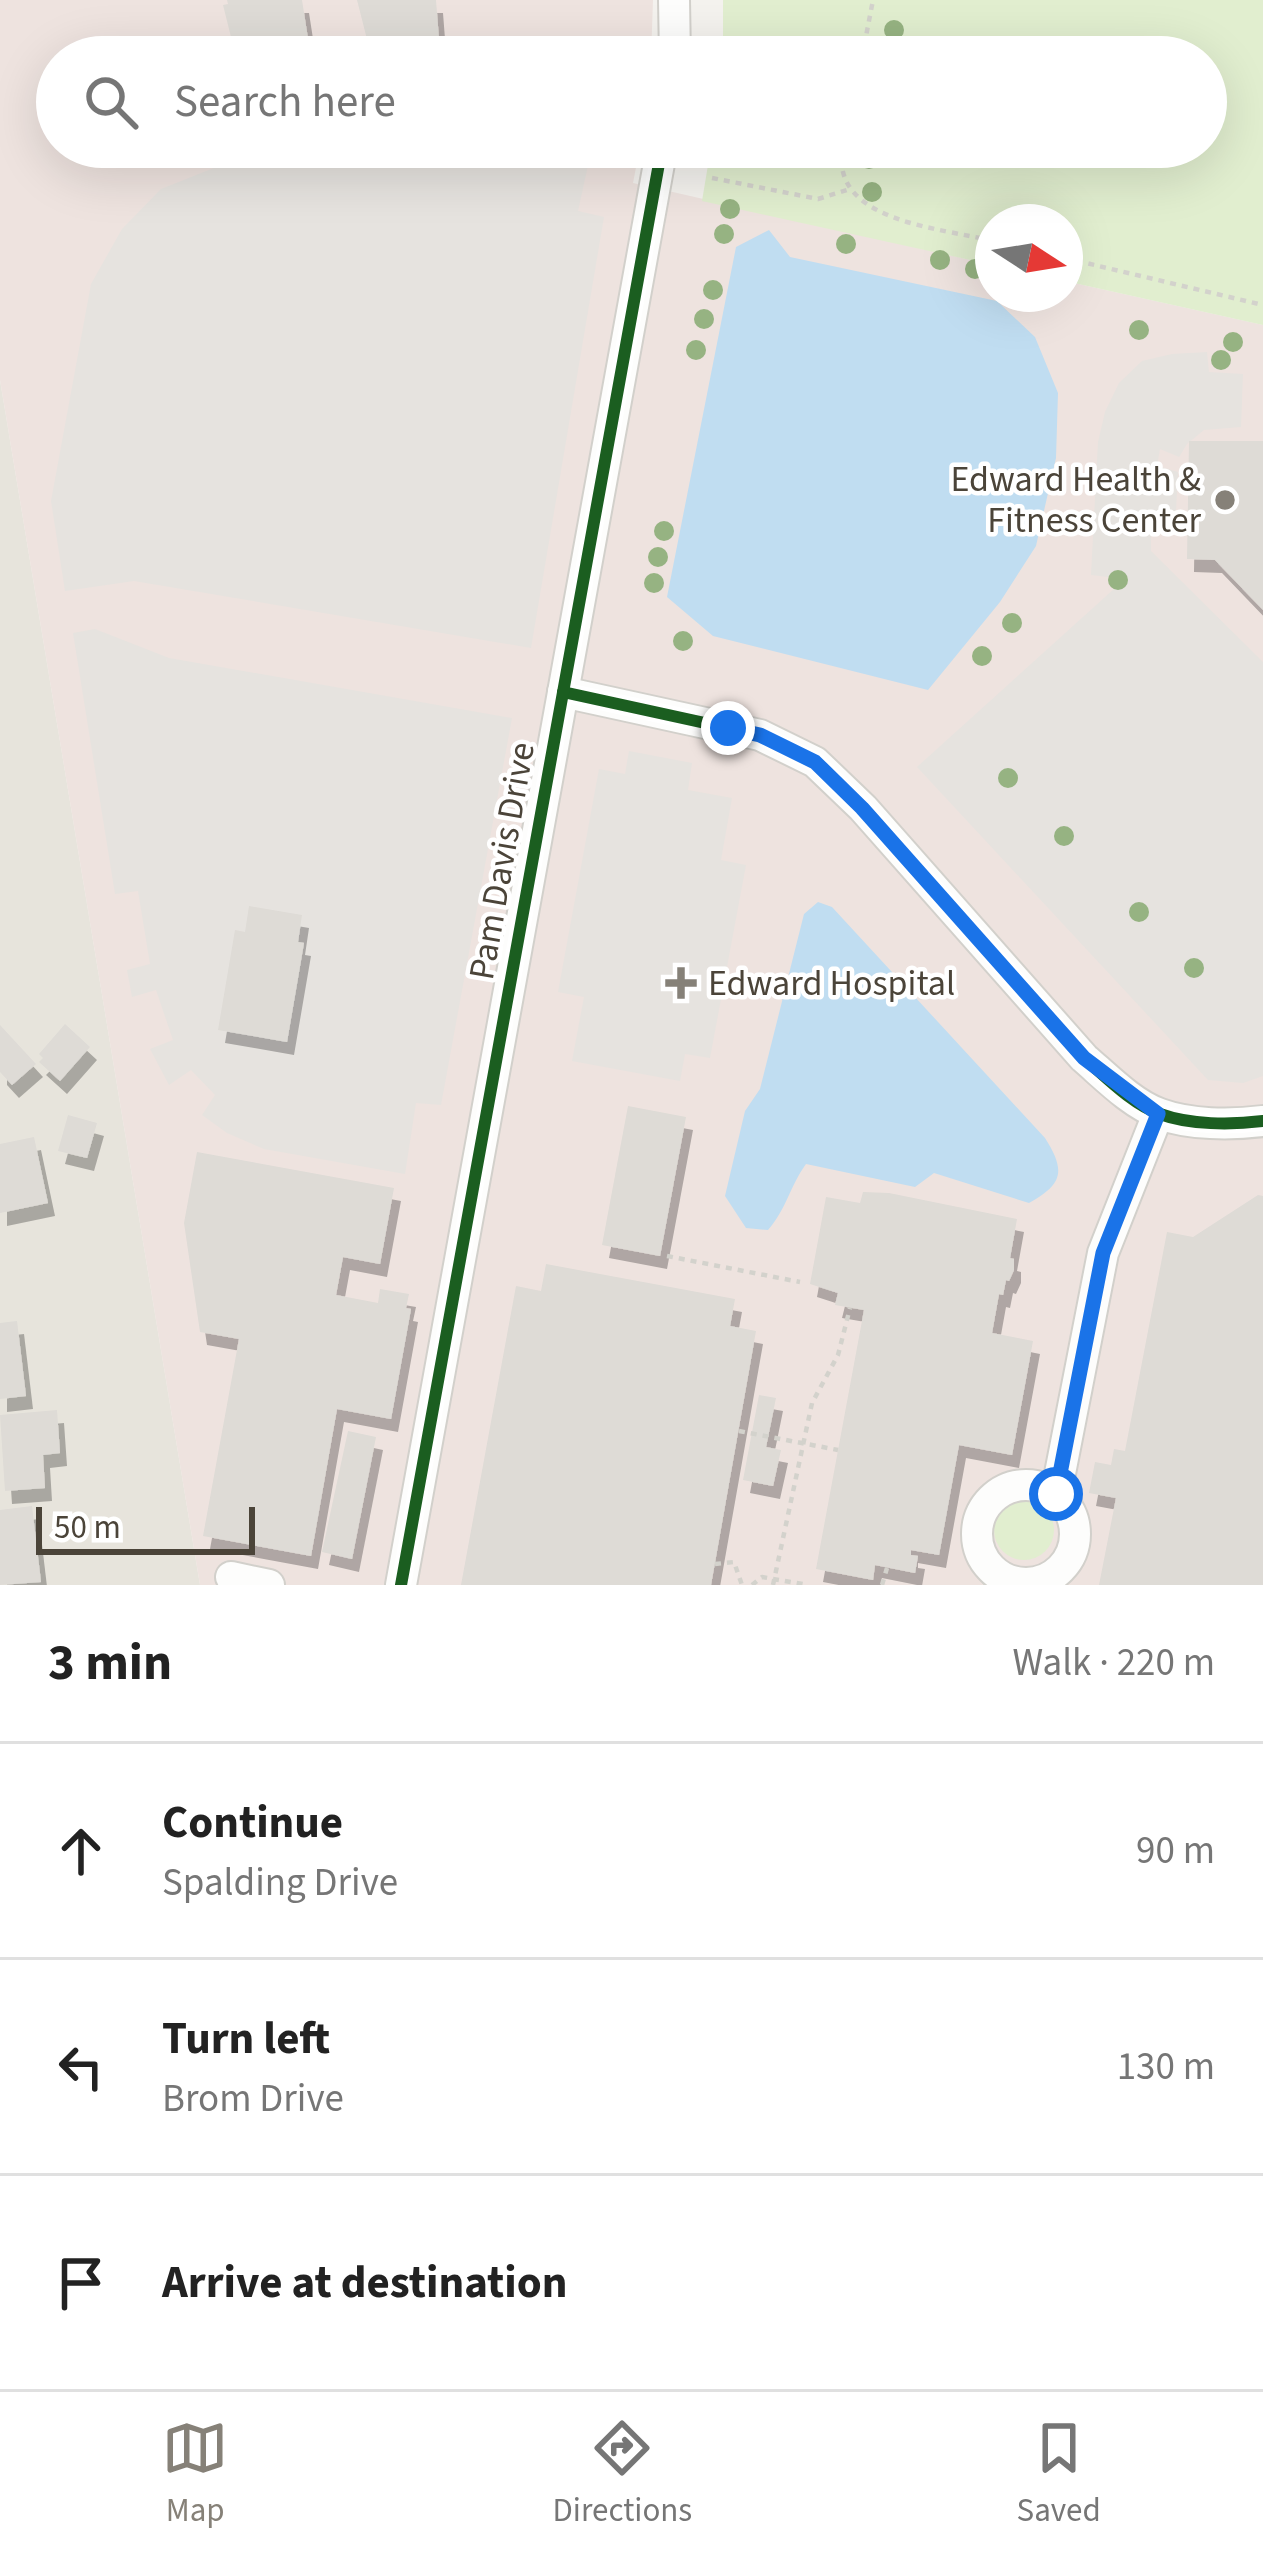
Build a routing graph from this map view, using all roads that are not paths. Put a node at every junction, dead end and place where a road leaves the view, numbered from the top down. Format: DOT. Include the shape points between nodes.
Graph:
graph roads {
  1 [pos="674,0"];
  2 [pos="675,36"];
  3 [pos="658,168"];
  4 [pos="563,692"];
  5 [pos="1158,1114"];
  6 [pos="1263,1121"];
  7 [pos="1056,1494"];
  8 [pos="231,1577"];
  9 [pos="989,1578"];
  10 [pos="269,1585"];
  11 [pos="401,1585"];
  1 -- 2 [label="street"];
  3 -- 4 [label="street, Pam Davis Drive"];
  4 -- 5 [label="street" via="760,735 815,762 1084,1058"];
  4 -- 11 [label="street, Pam Davis Drive"];
  5 -- 6 [label="street"];
  5 -- 7 [label="street" via="1103,1253"];
  7 -- 9 [label="street" via="1007,1487 983,1510 977,1543"];
  7 -- 9 [label="street" via="1074,1520 1065,1564 1039,1582"];
  8 -- 10 [label="street"];
}
